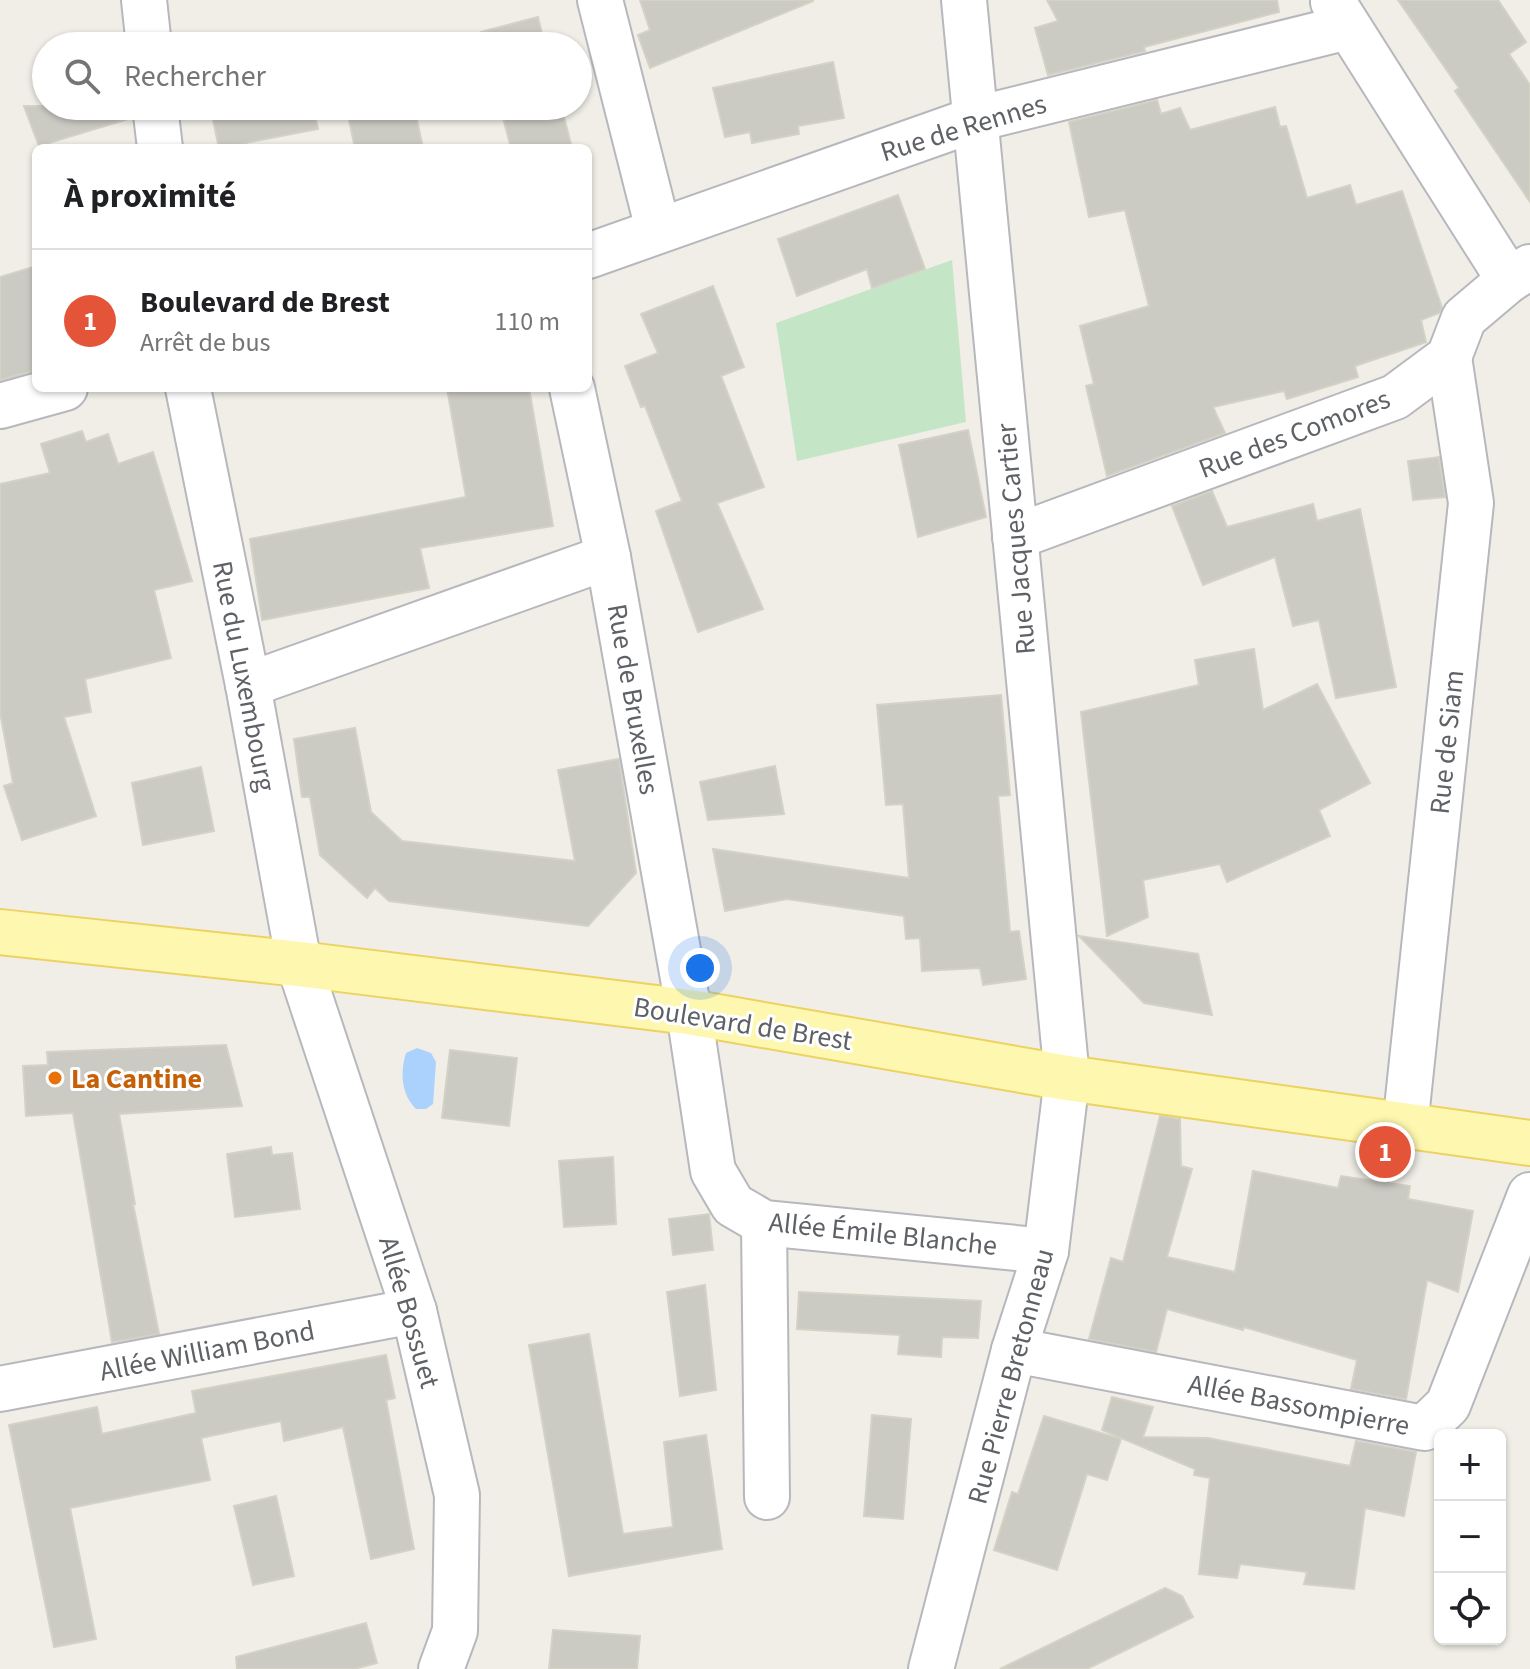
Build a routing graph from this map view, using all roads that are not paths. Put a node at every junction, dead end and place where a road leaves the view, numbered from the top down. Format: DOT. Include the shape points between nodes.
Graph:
graph roads {
  1 [pos="144,0"];
  2 [pos="600,0"];
  3 [pos="964,0"];
  4 [pos="1340,14"];
  5 [pos="147,32"];
  6 [pos="976,119"];
  7 [pos="157,120"];
  8 [pos="160,144"];
  9 [pos="658,229"];
  10 [pos="592,254"];
  11 [pos="1520,274"];
  12 [pos="1449,357"];
  13 [pos="51,392"];
  14 [pos="189,392"];
  15 [pos="573,392"];
  16 [pos="0,406"];
  17 [pos="1015,537"];
  18 [pos="608,557"];
  19 [pos="248,685"];
  20 [pos="0,932"];
  21 [pos="299,964"];
  22 [pos="689,1012"];
  23 [pos="1067,1078"];
  24 [pos="1405,1127"];
  25 [pos="1530,1143"];
  26 [pos="1530,1195"];
  27 [pos="764,1223"];
  28 [pos="1046,1251"];
  29 [pos="414,1311"];
  30 [pos="1014,1350"];
  31 [pos="0,1389"];
  32 [pos="767,1497"];
  33 [pos="441,1669"];
  34 [pos="931,1669"];
  1 -- 5 [label="street"];
  2 -- 9 [label="street"];
  3 -- 6 [label="street, Rue Jacques Cartier"];
  4 -- 6 [label="street, Rue de Rennes"];
  4 -- 11 [label="street"];
  6 -- 9 [label="street, Rue de Rennes"];
  6 -- 17 [label="street, Rue Jacques Cartier"];
  7 -- 8 [label="street"];
  9 -- 10 [label="street, Rue de Rennes"];
  11 -- 12 [label="street" via="1464,318"];
  12 -- 17 [label="street, Rue des Comores" via="1395,397"];
  12 -- 24 [label="street, Rue de Siam" via="1471,503"];
  13 -- 16 [label="street"];
  14 -- 19 [label="street, Rue du Luxembourg"];
  15 -- 18 [label="street, Rue de Bruxelles"];
  17 -- 23 [label="street, Rue Jacques Cartier"];
  18 -- 19 [label="street"];
  18 -- 22 [label="street, Rue de Bruxelles"];
  19 -- 21 [label="street, Rue du Luxembourg"];
  20 -- 21 [label="main road, Boulevard de Brest"];
  21 -- 22 [label="main road, Boulevard de Brest"];
  21 -- 29 [label="street, Allée Bossuet"];
  22 -- 23 [label="main road, Boulevard de Brest"];
  22 -- 27 [label="street, Allée Émile Blanche" via="713,1171 733,1205"];
  23 -- 24 [label="main road, Boulevard de Brest"];
  23 -- 28 [label="street, Rue Pierre Bretonneau"];
  24 -- 25 [label="main road, Boulevard de Brest"];
  26 -- 30 [label="street, Allée Bassompierre" via="1448,1405 1424,1428"];
  27 -- 28 [label="street, Allée Émile Blanche"];
  27 -- 32 [label="street"];
  28 -- 30 [label="street, Rue Pierre Bretonneau"];
  29 -- 31 [label="street, Allée William Bond"];
  29 -- 33 [label="street, Allée Bossuet" via="457,1495 455,1631"];
  30 -- 34 [label="street, Rue Pierre Bretonneau"];
}
